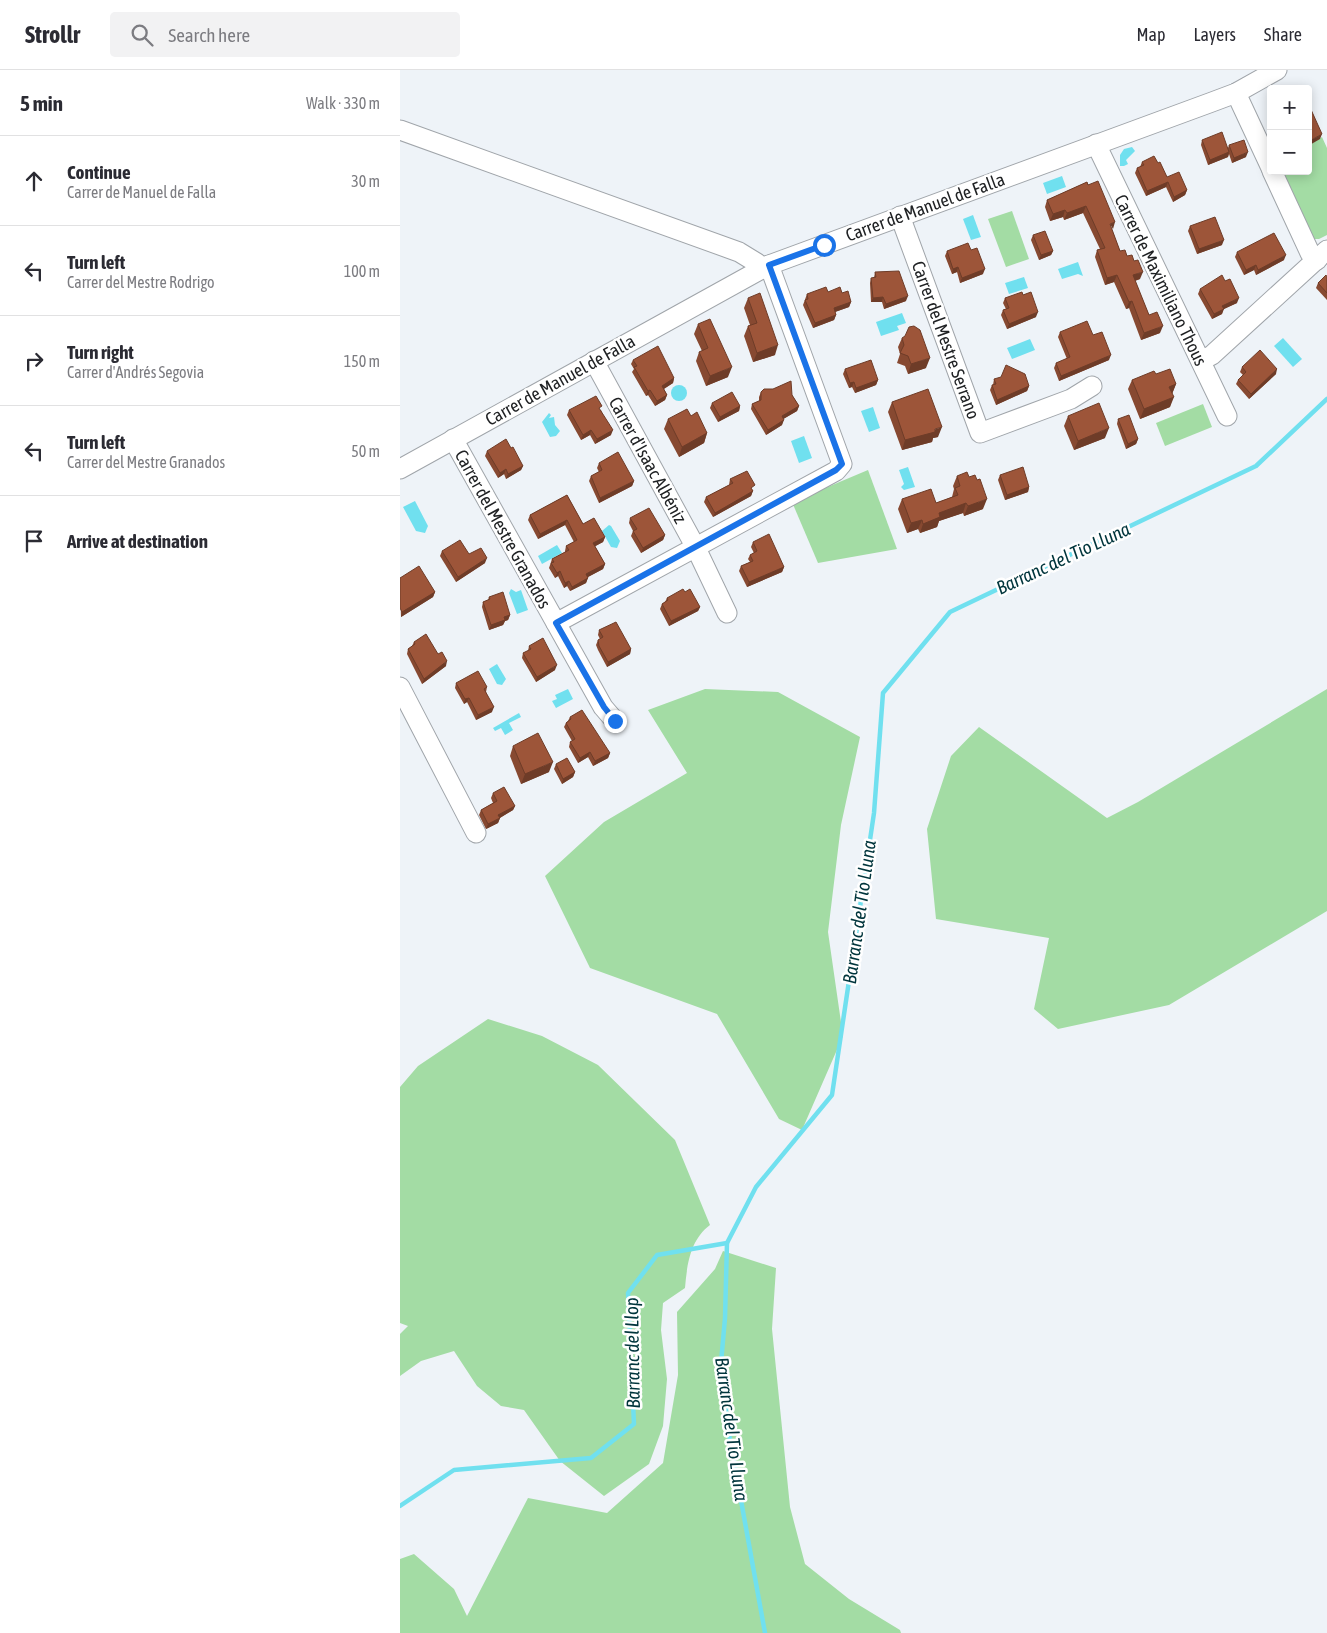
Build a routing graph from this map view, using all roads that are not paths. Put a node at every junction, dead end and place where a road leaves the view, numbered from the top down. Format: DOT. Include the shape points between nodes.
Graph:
graph roads {
  1 [pos="1277,70"];
  2 [pos="1246,82"];
  3 [pos="400,130"];
  4 [pos="1096,144"];
  5 [pos="1267,154"];
  6 [pos="1274,175"];
  7 [pos="900,216"];
  8 [pos="1322,255"];
  9 [pos="765,267"];
  10 [pos="594,361"];
  11 [pos="1201,361"];
  12 [pos="1092,386"];
  13 [pos="1226,416"];
  14 [pos="452,440"];
  15 [pos="400,469"];
  16 [pos="695,546"];
  17 [pos="726,613"];
  18 [pos="556,623"];
  19 [pos="400,686"];
  20 [pos="615,721"];
  21 [pos="476,833"];
  1 -- 2 [label="street, Carrer de Manuel de Falla"];
  2 -- 4 [label="street, Carrer de Manuel de Falla"];
  2 -- 5 [label="street"];
  3 -- 9 [label="street" via="739,252"];
  4 -- 7 [label="street, Carrer de Manuel de Falla"];
  4 -- 11 [label="street, Carrer de Maximiliano Thous"];
  6 -- 8 [label="street" via="1310,253"];
  7 -- 9 [label="street, Carrer de Manuel de Falla"];
  7 -- 12 [label="street, Carrer del Mestre Serrano" via="980,433 1071,399"];
  8 -- 11 [label="street" via="1212,356"];
  9 -- 10 [label="street, Carrer de Manuel de Falla"];
  9 -- 16 [label="street" via="842,464"];
  10 -- 14 [label="street, Carrer de Manuel de Falla"];
  10 -- 16 [label="street, Carrer d'Isaac Albéniz"];
  11 -- 13 [label="street, Carrer de Maximiliano Thous"];
  14 -- 15 [label="street, Carrer de Manuel de Falla"];
  14 -- 18 [label="street, Carrer del Mestre Granados"];
  16 -- 17 [label="street, Carrer d'Isaac Albéniz"];
  16 -- 18 [label="street"];
  18 -- 20 [label="street, Carrer del Mestre Granados"];
  19 -- 21 [label="street"];
}
